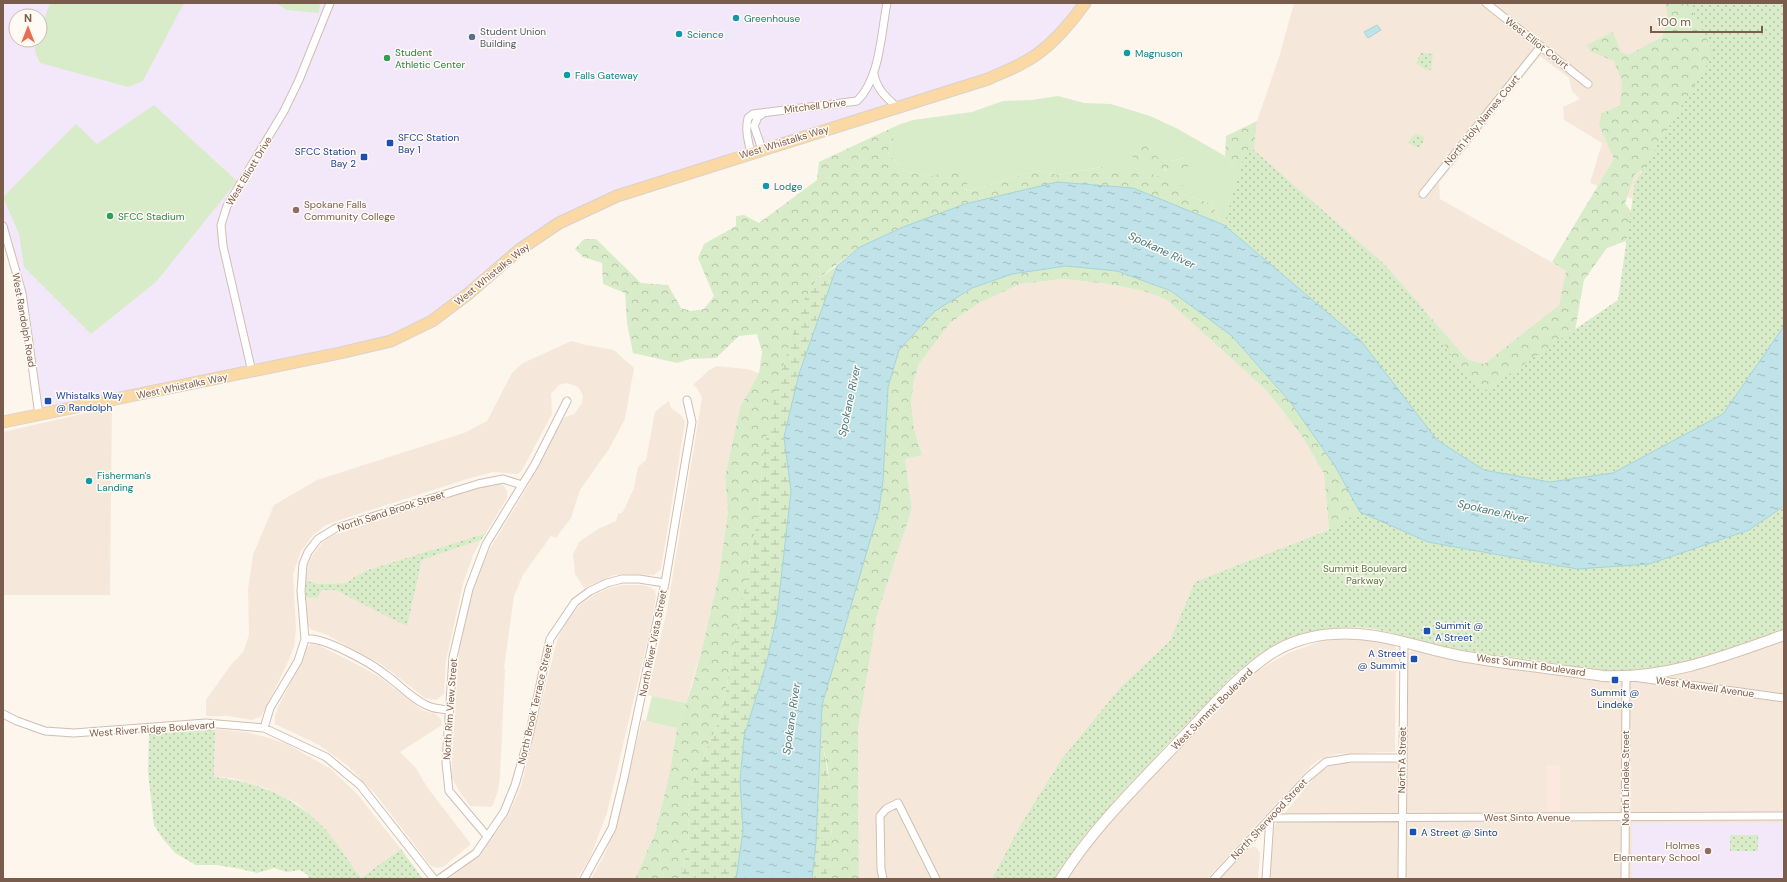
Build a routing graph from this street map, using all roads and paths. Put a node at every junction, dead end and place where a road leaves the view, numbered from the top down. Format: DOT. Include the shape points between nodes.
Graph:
graph roads {
  1 [pos="330,3"];
  2 [pos="887,3"];
  3 [pos="1085,3"];
  4 [pos="1486,3"];
  5 [pos="1541,46"];
  6 [pos="874,74"];
  7 [pos="1588,84"];
  8 [pos="897,107"];
  9 [pos="764,112"];
  10 [pos="757,151"];
  11 [pos="1423,194"];
  12 [pos="3,226"];
  13 [pos="252,372"];
  14 [pos="687,400"];
  15 [pos="567,401"];
  16 [pos="39,415"];
  17 [pos="3,422"];
  18 [pos="522,486"];
  19 [pos="666,583"];
  20 [pos="1784,635"];
  21 [pos="305,639"];
  22 [pos="1404,641"];
  23 [pos="1626,676"];
  24 [pos="1784,698"];
  25 [pos="449,710"];
  26 [pos="3,714"];
  27 [pos="264,728"];
  28 [pos="1402,758"];
  29 [pos="1784,816"];
  30 [pos="1402,817"];
  31 [pos="1624,817"];
  32 [pos="1270,818"];
  33 [pos="487,836"];
  34 [pos="434,879"];
  35 [pos="439,879"];
  36 [pos="584,879"];
  37 [pos="883,879"];
  38 [pos="936,879"];
  39 [pos="1061,879"];
  40 [pos="1214,879"];
  41 [pos="1266,879"];
  42 [pos="1402,879"];
  43 [pos="1625,879"];
  1 -- 13 [label="street, West Elliott Drive" via="296,86 268,139 227,206 221,226 223,246"];
  2 -- 6 [label="street, Mitchell Drive"];
  3 -- 8 [label="main road, West Whistalks Way" via="1052,41 1028,60 988,79"];
  4 -- 5 [label="street, West Elliot Court"];
  5 -- 7 [label="street, West Elliot Court"];
  5 -- 11 [label="street, North Holy Names Court"];
  6 -- 8 [label="street" via="881,93"];
  6 -- 9 [label="street, Mitchell Drive" via="864,94 857,101"];
  8 -- 10 [label="main road, West Whistalks Way"];
  9 -- 10 [label="street" via="754,126"];
  9 -- 10 [label="street" via="748,118 747,136"];
  10 -- 13 [label="main road, West Whistalks Way" via="617,196 559,223 519,250 432,321 391,341"];
  12 -- 16 [label="street, West Randolph Road" via="22,293"];
  13 -- 16 [label="main road, West Whistalks Way"];
  14 -- 19 [label="street, North River Vista Street" via="692,422"];
  15 -- 18 [label="street, North Rim View Street"];
  16 -- 17 [label="main road, West Whistalks Way"];
  18 -- 21 [label="street, North Sand Brook Street" via="503,479 478,484 336,528 318,539 308,552 302,571"];
  18 -- 25 [label="street, North Rim View Street" via="486,544 469,589 453,658"];
  19 -- 33 [label="street, North Brook Terrace Street" via="622,579 590,591 575,602 550,639 529,736 515,785 504,812"];
  19 -- 36 [label="street, North River Vista Street" via="612,828"];
  20 -- 23 [label="street, West Summit Boulevard" via="1689,667 1656,674"];
  21 -- 25 [label="street" via="322,640 385,674 430,707"];
  21 -- 27 [label="street, North Sand Brook Street" via="298,661 270,708"];
  22 -- 23 [label="street, West Summit Boulevard" via="1462,656 1603,676"];
  22 -- 28 [label="street, North A Street"];
  22 -- 39 [label="street, West Summit Boulevard" via="1357,633 1332,634 1309,638 1273,652 1239,679 1116,807"];
  23 -- 24 [label="street, West Maxwell Avenue"];
  23 -- 31 [label="street, North Lindeke Street"];
  25 -- 33 [label="street, North Rim View Street" via="446,763 449,791"];
  26 -- 27 [label="street, West River Ridge Boulevard" via="45,731 74,733 206,723"];
  27 -- 34 [label="street, West River Ridge Boulevard" via="326,757 360,785"];
  28 -- 30 [label="street, North A Street"];
  28 -- 32 [label="street, North Sherwood Street" via="1351,758 1326,762 1308,777"];
  29 -- 31 [label="street, West Sinto Avenue"];
  30 -- 31 [label="street, West Sinto Avenue"];
  30 -- 32 [label="street, West Sinto Avenue"];
  30 -- 42 [label="street, North A Street"];
  31 -- 43 [label="street, North Lindeke Street"];
  32 -- 40 [label="street, North Sherwood Street"];
  32 -- 41 [label="street"];
  33 -- 35 [label="street, North Brook Terrace Street" via="476,853"];
  37 -- 38 [label="street" via="880,816 886,809 898,803"];
}
